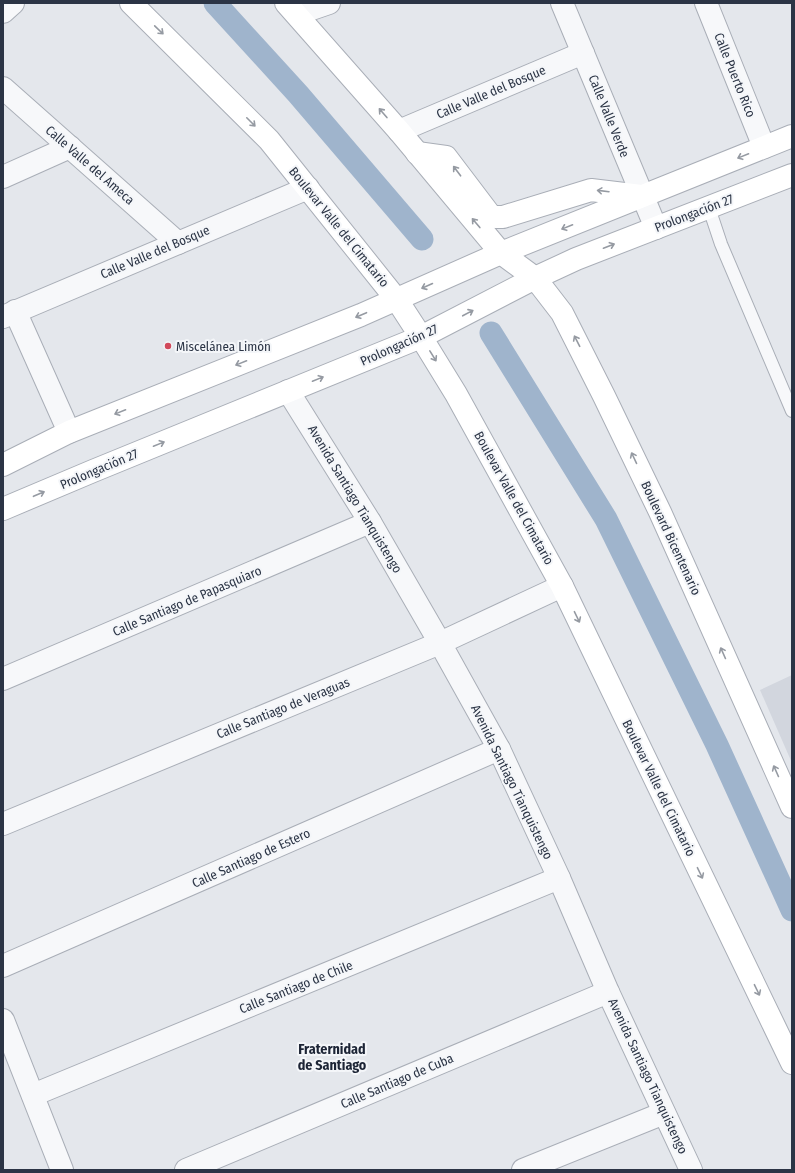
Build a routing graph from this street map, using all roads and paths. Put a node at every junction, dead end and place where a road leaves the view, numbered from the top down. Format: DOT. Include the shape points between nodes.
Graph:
graph roads {
  1 [pos="13,3"];
  2 [pos="131,3"];
  3 [pos="329,3"];
  4 [pos="562,3"];
  5 [pos="706,3"];
  6 [pos="292,8"];
  7 [pos="3,12"];
  8 [pos="583,53"];
  9 [pos="3,88"];
  10 [pos="399,130"];
  11 [pos="792,136"];
  12 [pos="70,147"];
  13 [pos="764,147"];
  14 [pos="418,153"];
  15 [pos="792,175"];
  16 [pos="3,177"];
  17 [pos="308,188"];
  18 [pos="642,196"];
  19 [pos="709,208"];
  20 [pos="656,228"];
  21 [pos="178,243"];
  22 [pos="501,253"];
  23 [pos="535,278"];
  24 [pos="397,300"];
  25 [pos="9,314"];
  26 [pos="421,337"];
  27 [pos="288,391"];
  28 [pos="792,411"];
  29 [pos="69,432"];
  30 [pos="3,465"];
  31 [pos="3,510"];
  32 [pos="370,522"];
  33 [pos="562,586"];
  34 [pos="440,643"];
  35 [pos="3,679"];
  36 [pos="499,750"];
  37 [pos="792,807"];
  38 [pos="3,824"];
  39 [pos="559,878"];
  40 [pos="3,966"];
  41 [pos="608,992"];
  42 [pos="3,1020"];
  43 [pos="792,1063"];
  44 [pos="33,1095"];
  45 [pos="664,1113"];
  46 [pos="62,1170"];
  47 [pos="186,1170"];
  48 [pos="523,1170"];
  49 [pos="691,1170"];
  1 -- 7 [label="street"];
  2 -- 17 [label="main road, Boulevar Valle del Cimatario, one-way" via="269,140"];
  3 -- 6 [label="street"];
  4 -- 8 [label="street, Calle Valle Verde"];
  5 -- 13 [label="street, Calle Puerto Rico"];
  10 -- 6 [label="main road, one-way"];
  8 -- 10 [label="street, Calle Valle del Bosque"];
  8 -- 18 [label="street, Calle Valle Verde"];
  9 -- 12 [label="street, Calle Valle del Ameca"];
  10 -- 14 [label="main road"];
  11 -- 13 [label="main road"];
  12 -- 16 [label="street"];
  12 -- 21 [label="street, Calle Valle del Ameca"];
  13 -- 18 [label="main road, one-way"];
  18 -- 14 [label="main road, one-way" via="591,190 503,217 495,217 490,215 446,157"];
  22 -- 14 [label="main road, one-way"];
  15 -- 19 [label="main road, Prolongación 27"];
  17 -- 21 [label="street, Calle Valle del Bosque"];
  17 -- 24 [label="main road, Boulevar Valle del Cimatario"];
  18 -- 20 [label="street, Calle Valle Verde"];
  18 -- 22 [label="main road, one-way"];
  19 -- 20 [label="main road, Prolongación 27"];
  19 -- 28 [label="lane" via="721,244"];
  23 -- 20 [label="main road, Prolongación 27, one-way"];
  21 -- 25 [label="street, Calle Valle del Bosque"];
  22 -- 23 [label="main road"];
  22 -- 24 [label="main road, one-way"];
  26 -- 23 [label="main road, Prolongación 27, one-way"];
  37 -- 23 [label="main road, Boulevard Bicentenario, one-way" via="663,519 604,396 562,313"];
  24 -- 26 [label="main road, Boulevar Valle del Cimatario"];
  24 -- 29 [label="main road, one-way"];
  25 -- 29 [label="street"];
  27 -- 26 [label="main road, Prolongación 27, one-way"];
  26 -- 33 [label="main road, Boulevar Valle del Cimatario, one-way" via="456,394"];
  31 -- 27 [label="main road, Prolongación 27, one-way"];
  27 -- 32 [label="street, Avenida Santiago Tianquistengo"];
  29 -- 30 [label="main road"];
  32 -- 34 [label="street, Avenida Santiago Tianquistengo"];
  32 -- 35 [label="street, Calle Santiago de Papasquiaro"];
  33 -- 34 [label="street, Calle Santiago de Veraguas"];
  33 -- 43 [label="main road, Boulevar Valle del Cimatario, one-way"];
  34 -- 36 [label="street, Avenida Santiago Tianquistengo"];
  34 -- 38 [label="street, Calle Santiago de Veraguas"];
  36 -- 39 [label="street, Avenida Santiago Tianquistengo"];
  36 -- 40 [label="street, Calle Santiago de Estero"];
  39 -- 41 [label="street, Avenida Santiago Tianquistengo"];
  39 -- 44 [label="street, Calle Santiago de Chile"];
  41 -- 45 [label="street, Avenida Santiago Tianquistengo"];
  41 -- 47 [label="street, Calle Santiago de Cuba"];
  42 -- 44 [label="street"];
  44 -- 46 [label="street"];
  45 -- 48 [label="street"];
  45 -- 49 [label="street, Avenida Santiago Tianquistengo"];
}
